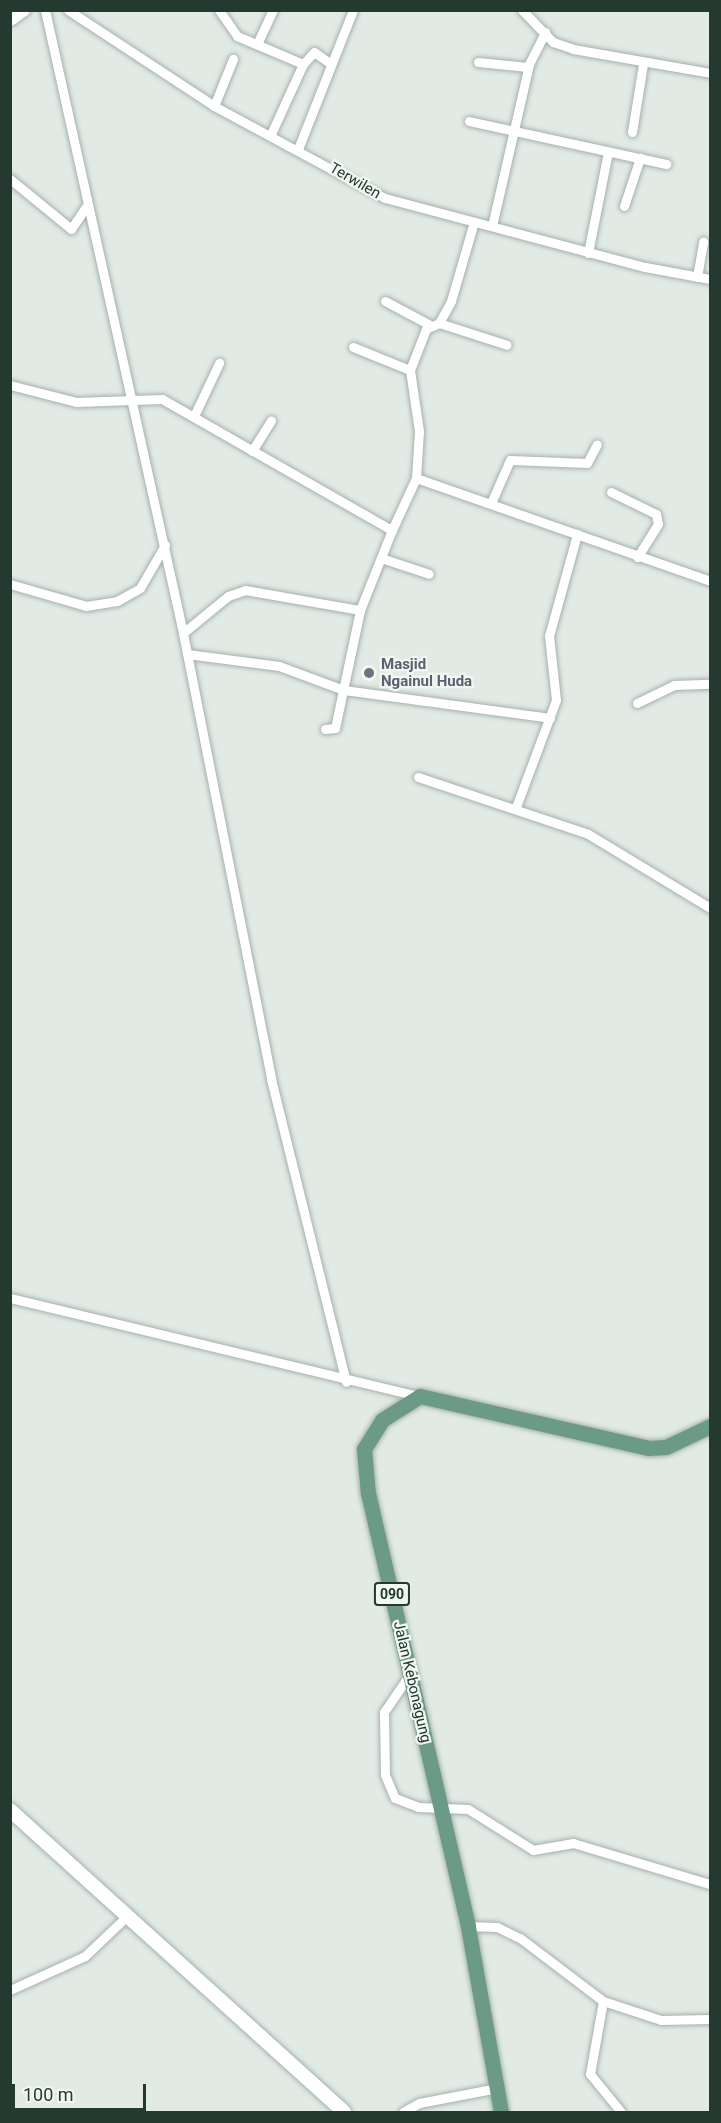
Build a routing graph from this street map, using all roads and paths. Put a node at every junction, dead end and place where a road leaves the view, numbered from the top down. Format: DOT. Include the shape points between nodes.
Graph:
graph roads {
  1 [pos="45,10"];
  2 [pos="68,10"];
  3 [pos="219,10"];
  4 [pos="273,10"];
  5 [pos="353,10"];
  6 [pos="522,10"];
  7 [pos="545,32"];
  8 [pos="257,44"];
  9 [pos="233,59"];
  10 [pos="478,62"];
  11 [pos="330,63"];
  12 [pos="303,64"];
  13 [pos="644,64"];
  14 [pos="528,67"];
  15 [pos="711,73"];
  16 [pos="214,106"];
  17 [pos="469,121"];
  18 [pos="513,131"];
  19 [pos="632,132"];
  20 [pos="271,134"];
  21 [pos="298,148"];
  22 [pos="608,152"];
  23 [pos="640,158"];
  24 [pos="666,164"];
  25 [pos="10,179"];
  26 [pos="624,206"];
  27 [pos="86,207"];
  28 [pos="474,222"];
  29 [pos="492,226"];
  30 [pos="703,242"];
  31 [pos="588,252"];
  32 [pos="697,277"];
  33 [pos="711,279"];
  34 [pos="386,301"];
  35 [pos="434,324"];
  36 [pos="507,345"];
  37 [pos="353,347"];
  38 [pos="219,363"];
  39 [pos="410,370"];
  40 [pos="10,385"];
  41 [pos="128,401"];
  42 [pos="194,416"];
  43 [pos="271,420"];
  44 [pos="597,444"];
  45 [pos="252,451"];
  46 [pos="416,478"];
  47 [pos="611,492"];
  48 [pos="491,503"];
  49 [pos="392,530"];
  50 [pos="578,534"];
  51 [pos="165,545"];
  52 [pos="637,556"];
  53 [pos="384,559"];
  54 [pos="429,574"];
  55 [pos="711,582"];
  56 [pos="10,584"];
  57 [pos="360,610"];
  58 [pos="183,633"];
  59 [pos="187,654"];
  60 [pos="711,684"];
  61 [pos="344,690"];
  62 [pos="637,703"];
  63 [pos="550,718"];
  64 [pos="325,729"];
  65 [pos="418,777"];
  66 [pos="516,807"];
  67 [pos="711,908"];
  68 [pos="10,1298"];
  69 [pos="346,1382"];
  70 [pos="420,1396"];
  71 [pos="711,1426"];
  72 [pos="410,1674"];
  73 [pos="440,1806"];
  74 [pos="10,1809"];
  75 [pos="711,1884"];
  76 [pos="127,1916"];
  77 [pos="468,1926"];
  78 [pos="10,1990"];
  79 [pos="603,2001"];
  80 [pos="711,2019"];
  81 [pos="498,2088"];
  82 [pos="418,2108"];
  83 [pos="344,2112"];
  84 [pos="403,2112"];
  85 [pos="501,2112"];
  86 [pos="621,2112"];
  1 -- 27 [label="street"];
  2 -- 16 [label="street, Terwilen"];
  3 -- 8 [label="street" via="232,33"];
  4 -- 8 [label="street"];
  5 -- 11 [label="street"];
  6 -- 7 [label="street"];
  7 -- 13 [label="street" via="573,49"];
  7 -- 14 [label="street"];
  8 -- 12 [label="street"];
  9 -- 16 [label="street"];
  10 -- 14 [label="street"];
  11 -- 12 [label="street" via="314,52"];
  11 -- 21 [label="street"];
  12 -- 20 [label="street"];
  13 -- 15 [label="street"];
  13 -- 19 [label="street"];
  14 -- 18 [label="street"];
  16 -- 20 [label="street, Terwilen"];
  17 -- 18 [label="street"];
  18 -- 22 [label="street"];
  18 -- 29 [label="street"];
  20 -- 21 [label="street, Terwilen"];
  21 -- 28 [label="street, Terwilen" via="385,198"];
  22 -- 23 [label="street"];
  22 -- 31 [label="street"];
  23 -- 24 [label="street"];
  23 -- 26 [label="street"];
  25 -- 27 [label="street" via="71,229"];
  27 -- 41 [label="street"];
  28 -- 29 [label="street, Terwilen"];
  28 -- 35 [label="street" via="451,301"];
  29 -- 31 [label="street, Terwilen"];
  30 -- 32 [label="street"];
  31 -- 32 [label="street, Terwilen"];
  32 -- 33 [label="street, Terwilen"];
  34 -- 35 [label="street"];
  35 -- 36 [label="street"];
  35 -- 39 [label="street"];
  37 -- 39 [label="street"];
  38 -- 42 [label="street"];
  39 -- 46 [label="street" via="419,431"];
  40 -- 41 [label="street" via="76,402"];
  41 -- 42 [label="street" via="154,396"];
  41 -- 51 [label="street"];
  42 -- 45 [label="street"];
  43 -- 45 [label="street"];
  44 -- 48 [label="street" via="587,463 510,460"];
  45 -- 49 [label="street"];
  46 -- 48 [label="street"];
  46 -- 49 [label="street"];
  47 -- 52 [label="street" via="656,514 658,524"];
  48 -- 50 [label="street"];
  49 -- 53 [label="street"];
  50 -- 52 [label="street"];
  50 -- 63 [label="street" via="549,636 557,678"];
  51 -- 56 [label="street" via="140,588 117,601 87,606"];
  51 -- 58 [label="street"];
  52 -- 55 [label="street"];
  53 -- 54 [label="street"];
  53 -- 57 [label="street"];
  57 -- 58 [label="street" via="245,590 228,596"];
  57 -- 61 [label="street"];
  58 -- 59 [label="street"];
  59 -- 61 [label="street" via="279,666"];
  59 -- 69 [label="street" via="271,1079"];
  60 -- 62 [label="street" via="674,685"];
  61 -- 63 [label="street"];
  61 -- 64 [label="street" via="335,728"];
  63 -- 66 [label="street"];
  65 -- 66 [label="street"];
  66 -- 67 [label="street" via="588,834"];
  68 -- 69 [label="street"];
  69 -- 70 [label="street"];
  70 -- 71 [label="main road" via="648,1448 666,1447"];
  70 -- 72 [label="main road, Jalan Kebonagung / 090" via="382,1420 363,1456"];
  72 -- 73 [label="main road, Jalan Kebonagung / 090"];
  72 -- 73 [label="street" via="385,1709 388,1790 408,1804"];
  73 -- 75 [label="street" via="468,1809 533,1850 573,1844"];
  73 -- 77 [label="main road, Jalan Kebonagung / 090"];
  74 -- 76 [label="street"];
  76 -- 78 [label="street" via="85,1956"];
  76 -- 83 [label="street"];
  77 -- 79 [label="street" via="496,1927 520,1938"];
  77 -- 81 [label="main road, Jalan Kebonagung / 090"];
  79 -- 80 [label="street" via="661,2020"];
  79 -- 86 [label="street" via="590,2074"];
  81 -- 82 [label="street"];
  81 -- 85 [label="main road, Jalan Kebonagung / 090"];
  82 -- 84 [label="street"];
}
